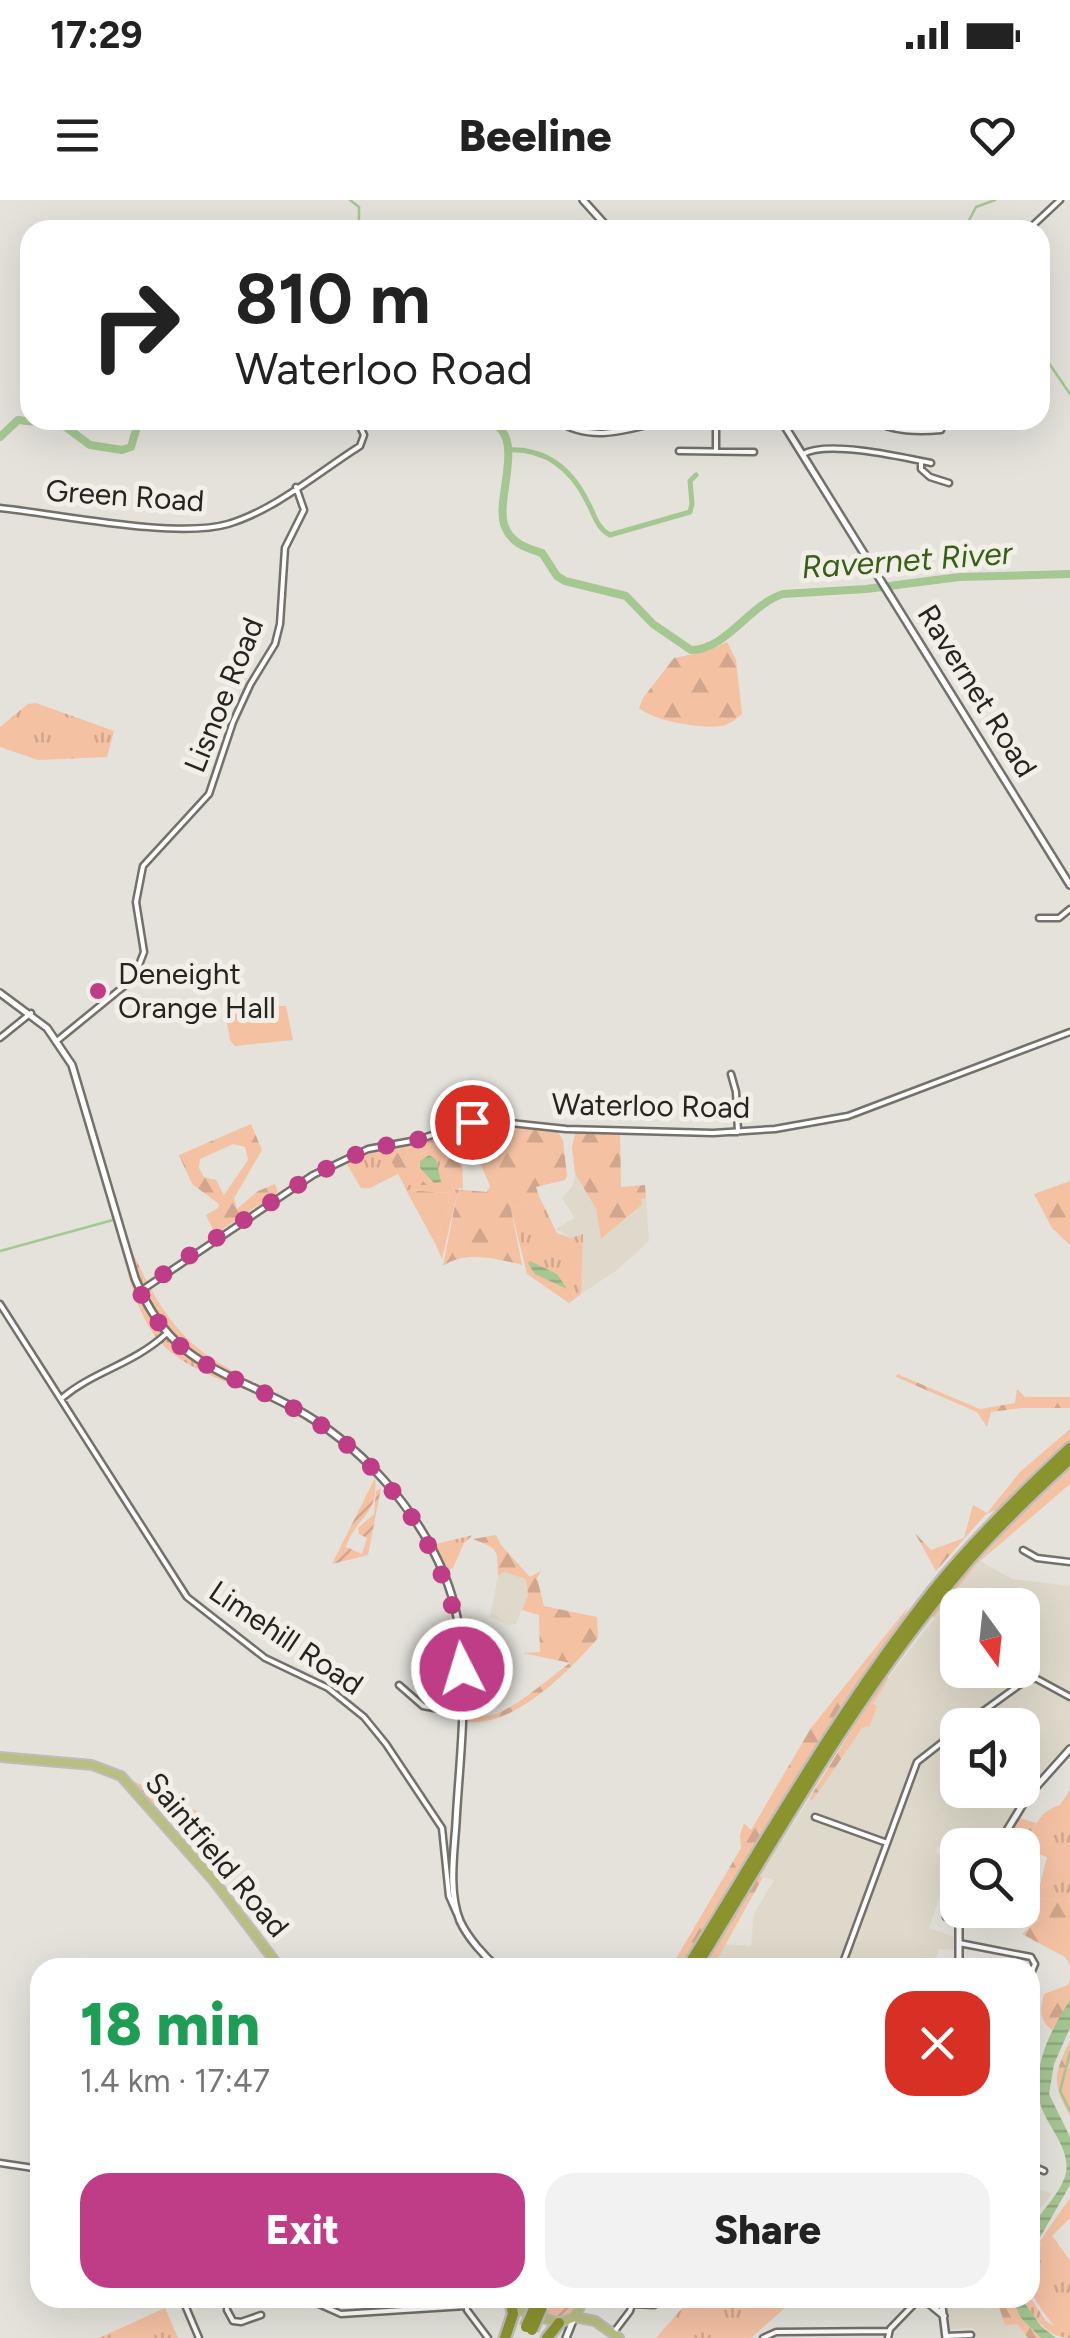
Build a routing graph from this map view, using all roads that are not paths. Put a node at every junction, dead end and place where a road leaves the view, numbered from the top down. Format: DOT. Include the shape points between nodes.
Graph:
graph roads {
  1 [pos="583,200"];
  2 [pos="1060,200"];
  3 [pos="601,220"];
  4 [pos="1039,220"];
  5 [pos="362,430"];
  6 [pos="574,430"];
  7 [pos="627,430"];
  8 [pos="717,430"];
  9 [pos="787,430"];
  10 [pos="914,430"];
  11 [pos="941,430"];
  12 [pos="679,451"];
  13 [pos="716,451"];
  14 [pos="754,452"];
  15 [pos="803,454"];
  16 [pos="921,461"];
  17 [pos="931,463"];
  18 [pos="949,483"];
  19 [pos="296,486"];
  20 [pos="0,508"];
  21 [pos="1070,884"];
  22 [pos="1070,909"];
  23 [pos="1039,918"];
  24 [pos="0,992"];
  25 [pos="30,1013"];
  26 [pos="1070,1032"];
  27 [pos="0,1038"];
  28 [pos="58,1040"];
  29 [pos="731,1074"];
  30 [pos="738,1132"];
  31 [pos="140,1292"];
  32 [pos="0,1304"];
  33 [pos="166,1334"];
  34 [pos="62,1398"];
  35 [pos="1070,1448"];
  36 [pos="1070,1459"];
  37 [pos="1022,1550"];
  38 [pos="1070,1562"];
  39 [pos="399,1686"];
  40 [pos="1070,1697"];
  41 [pos="987,1708"];
  42 [pos="461,1714"];
  43 [pos="940,1744"];
  44 [pos="1070,1750"];
  45 [pos="0,1757"];
  46 [pos="815,1817"];
  47 [pos="1007,1828"];
  48 [pos="887,1842"];
  49 [pos="458,1913"];
  50 [pos="959,1928"];
  51 [pos="958,1942"];
  52 [pos="272,1958"];
  53 [pos="489,1958"];
  54 [pos="693,1958"];
  55 [pos="702,1958"];
  56 [pos="844,1958"];
  57 [pos="959,1958"];
  58 [pos="1032,1958"];
  59 [pos="0,2163"];
  60 [pos="30,2167"];
  61 [pos="1040,2170"];
  62 [pos="1044,2171"];
  63 [pos="188,2308"];
  64 [pos="227,2308"];
  65 [pos="328,2308"];
  66 [pos="435,2308"];
  67 [pos="467,2308"];
  68 [pos="511,2308"];
  69 [pos="518,2308"];
  70 [pos="538,2308"];
  71 [pos="579,2308"];
  72 [pos="589,2308"];
  73 [pos="630,2308"];
  74 [pos="913,2308"];
  75 [pos="934,2308"];
  76 [pos="942,2308"];
  77 [pos="262,2314"];
  78 [pos="944,2316"];
  79 [pos="574,2320"];
  80 [pos="594,2320"];
  81 [pos="559,2324"];
  82 [pos="527,2333"];
  83 [pos="889,2334"];
  84 [pos="970,2335"];
  85 [pos="616,2336"];
  86 [pos="946,2337"];
  87 [pos="199,2338"];
  88 [pos="488,2338"];
  89 [pos="505,2338"];
  90 [pos="547,2338"];
  91 [pos="565,2338"];
  92 [pos="763,2338"];
  1 -- 3 [label="street"];
  2 -- 4 [label="street"];
  5 -- 19 [label="street, Green Road" via="360,446"];
  6 -- 7 [label="street"];
  8 -- 13 [label="street"];
  9 -- 15 [label="street, Ravernet Road"];
  10 -- 11 [label="street"];
  12 -- 13 [label="street"];
  13 -- 14 [label="street"];
  15 -- 16 [label="street" via="852,448"];
  15 -- 21 [label="street, Ravernet Road"];
  16 -- 17 [label="street"];
  16 -- 18 [label="street" via="930,477"];
  19 -- 20 [label="street, Green Road" via="228,524 200,528"];
  19 -- 28 [label="street, Lisnoe Road" via="304,510 286,548 275,644 233,722 209,794 143,866 136,902 144,952 134,978"];
  22 -- 23 [label="street" via="1059,918"];
  24 -- 25 [label="street"];
  25 -- 27 [label="street"];
  25 -- 28 [label="street"];
  26 -- 30 [label="street, Waterloo Road" via="848,1116"];
  28 -- 31 [label="street" via="78,1080"];
  29 -- 30 [label="street"];
  30 -- 31 [label="street, Waterloo Road" via="566,1129 483,1120 368,1149 280,1194"];
  31 -- 33 [label="street"];
  32 -- 34 [label="street, Limehill Road"];
  33 -- 34 [label="street"];
  33 -- 42 [label="street" via="197,1361 320,1425 393,1492 428,1542 454,1602"];
  34 -- 49 [label="street, Limehill Road" via="187,1598 265,1658 328,1688 386,1744 442,1828 449,1896"];
  35 -- 54 [label="highway" via="964,1554 905,1628"];
  36 -- 55 [label="highway" via="958,1572 891,1660"];
  37 -- 38 [label="street"];
  39 -- 42 [label="street" via="422,1706"];
  40 -- 41 [label="street" via="1028,1678"];
  42 -- 49 [label="street"];
  43 -- 48 [label="street" via="917,1762"];
  44 -- 47 [label="street"];
  45 -- 52 [label="main road, Saintfield Road" via="92,1765 122,1776"];
  46 -- 48 [label="street"];
  48 -- 56 [label="street"];
  49 -- 53 [label="street"];
  50 -- 51 [label="street"];
  51 -- 57 [label="street"];
  51 -- 58 [label="street"];
  59 -- 60 [label="street"];
  61 -- 62 [label="street"];
  63 -- 87 [label="street"];
  64 -- 77 [label="street" via="233,2322"];
  65 -- 66 [label="street" via="341,2314"];
  67 -- 88 [label="street"];
  68 -- 89 [label="highway"];
  69 -- 81 [label="main road"];
  70 -- 82 [label="highway, bridge"];
  71 -- 79 [label="main road"];
  72 -- 80 [label="main road"];
  73 -- 85 [label="street"];
  74 -- 83 [label="street"];
  75 -- 78 [label="street"];
  76 -- 78 [label="street"];
  78 -- 86 [label="street"];
  79 -- 80 [label="main road"];
  79 -- 81 [label="main road"];
  79 -- 91 [label="street"];
  80 -- 85 [label="main road"];
  81 -- 90 [label="highway"];
  81 -- 91 [label="street"];
  83 -- 92 [label="street"];
  84 -- 86 [label="street"];
}
